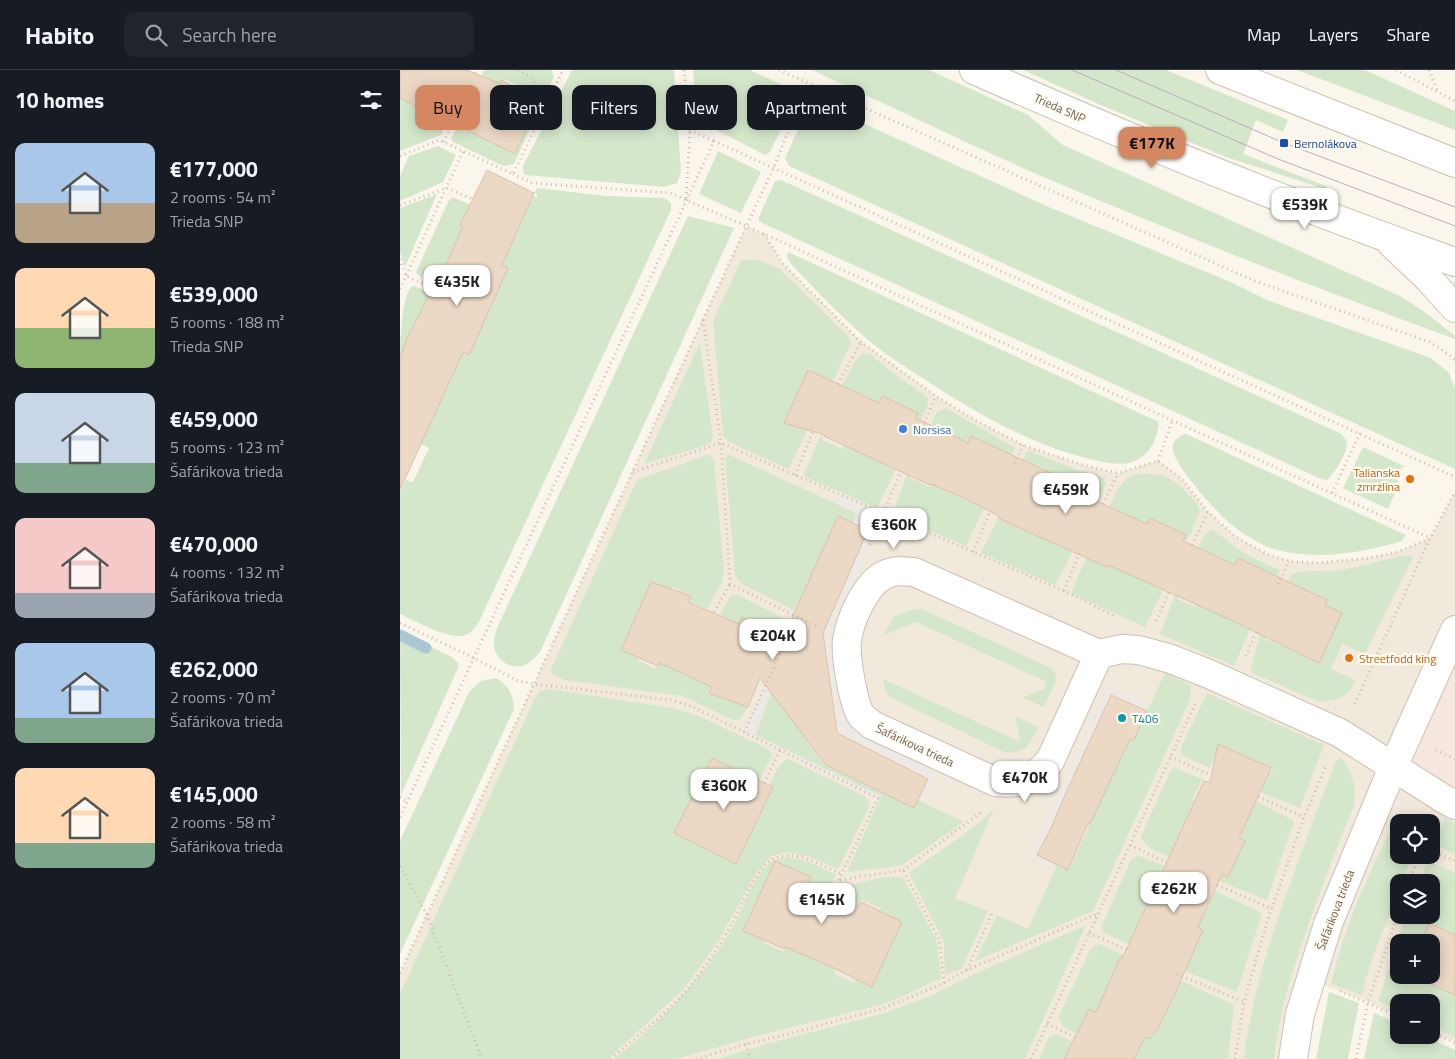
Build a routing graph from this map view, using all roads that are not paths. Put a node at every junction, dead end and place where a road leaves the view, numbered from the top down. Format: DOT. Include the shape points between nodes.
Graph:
graph roads {
  1 [pos="974,70"];
  2 [pos="1220,70"];
  3 [pos="1447,157"];
  4 [pos="1385,238"];
  5 [pos="1455,262"];
  6 [pos="1455,308"];
  7 [pos="1455,630"];
  8 [pos="1099,654"];
  9 [pos="1393,767"];
  10 [pos="1455,805"];
  11 [pos="1293,1059"];
  1 -- 4 [label="street, Trieda SNP" via="1213,172"];
  2 -- 3 [label="street"];
  4 -- 5 [label="street, Trieda SNP"];
  4 -- 6 [label="street"];
  7 -- 9 [label="street, Šafárikova trieda"];
  8 -- 8 [label="street, Šafárikova trieda" via="914,572 896,571 884,575 863,597 847,642 855,704 872,725 996,782 1016,783 1037,774 1050,761"];
  8 -- 9 [label="street" via="1122,649 1139,650 1171,659 1340,733"];
  9 -- 10 [label="street"];
  9 -- 11 [label="street, Šafárikova trieda" via="1328,924 1300,1014"];
}
